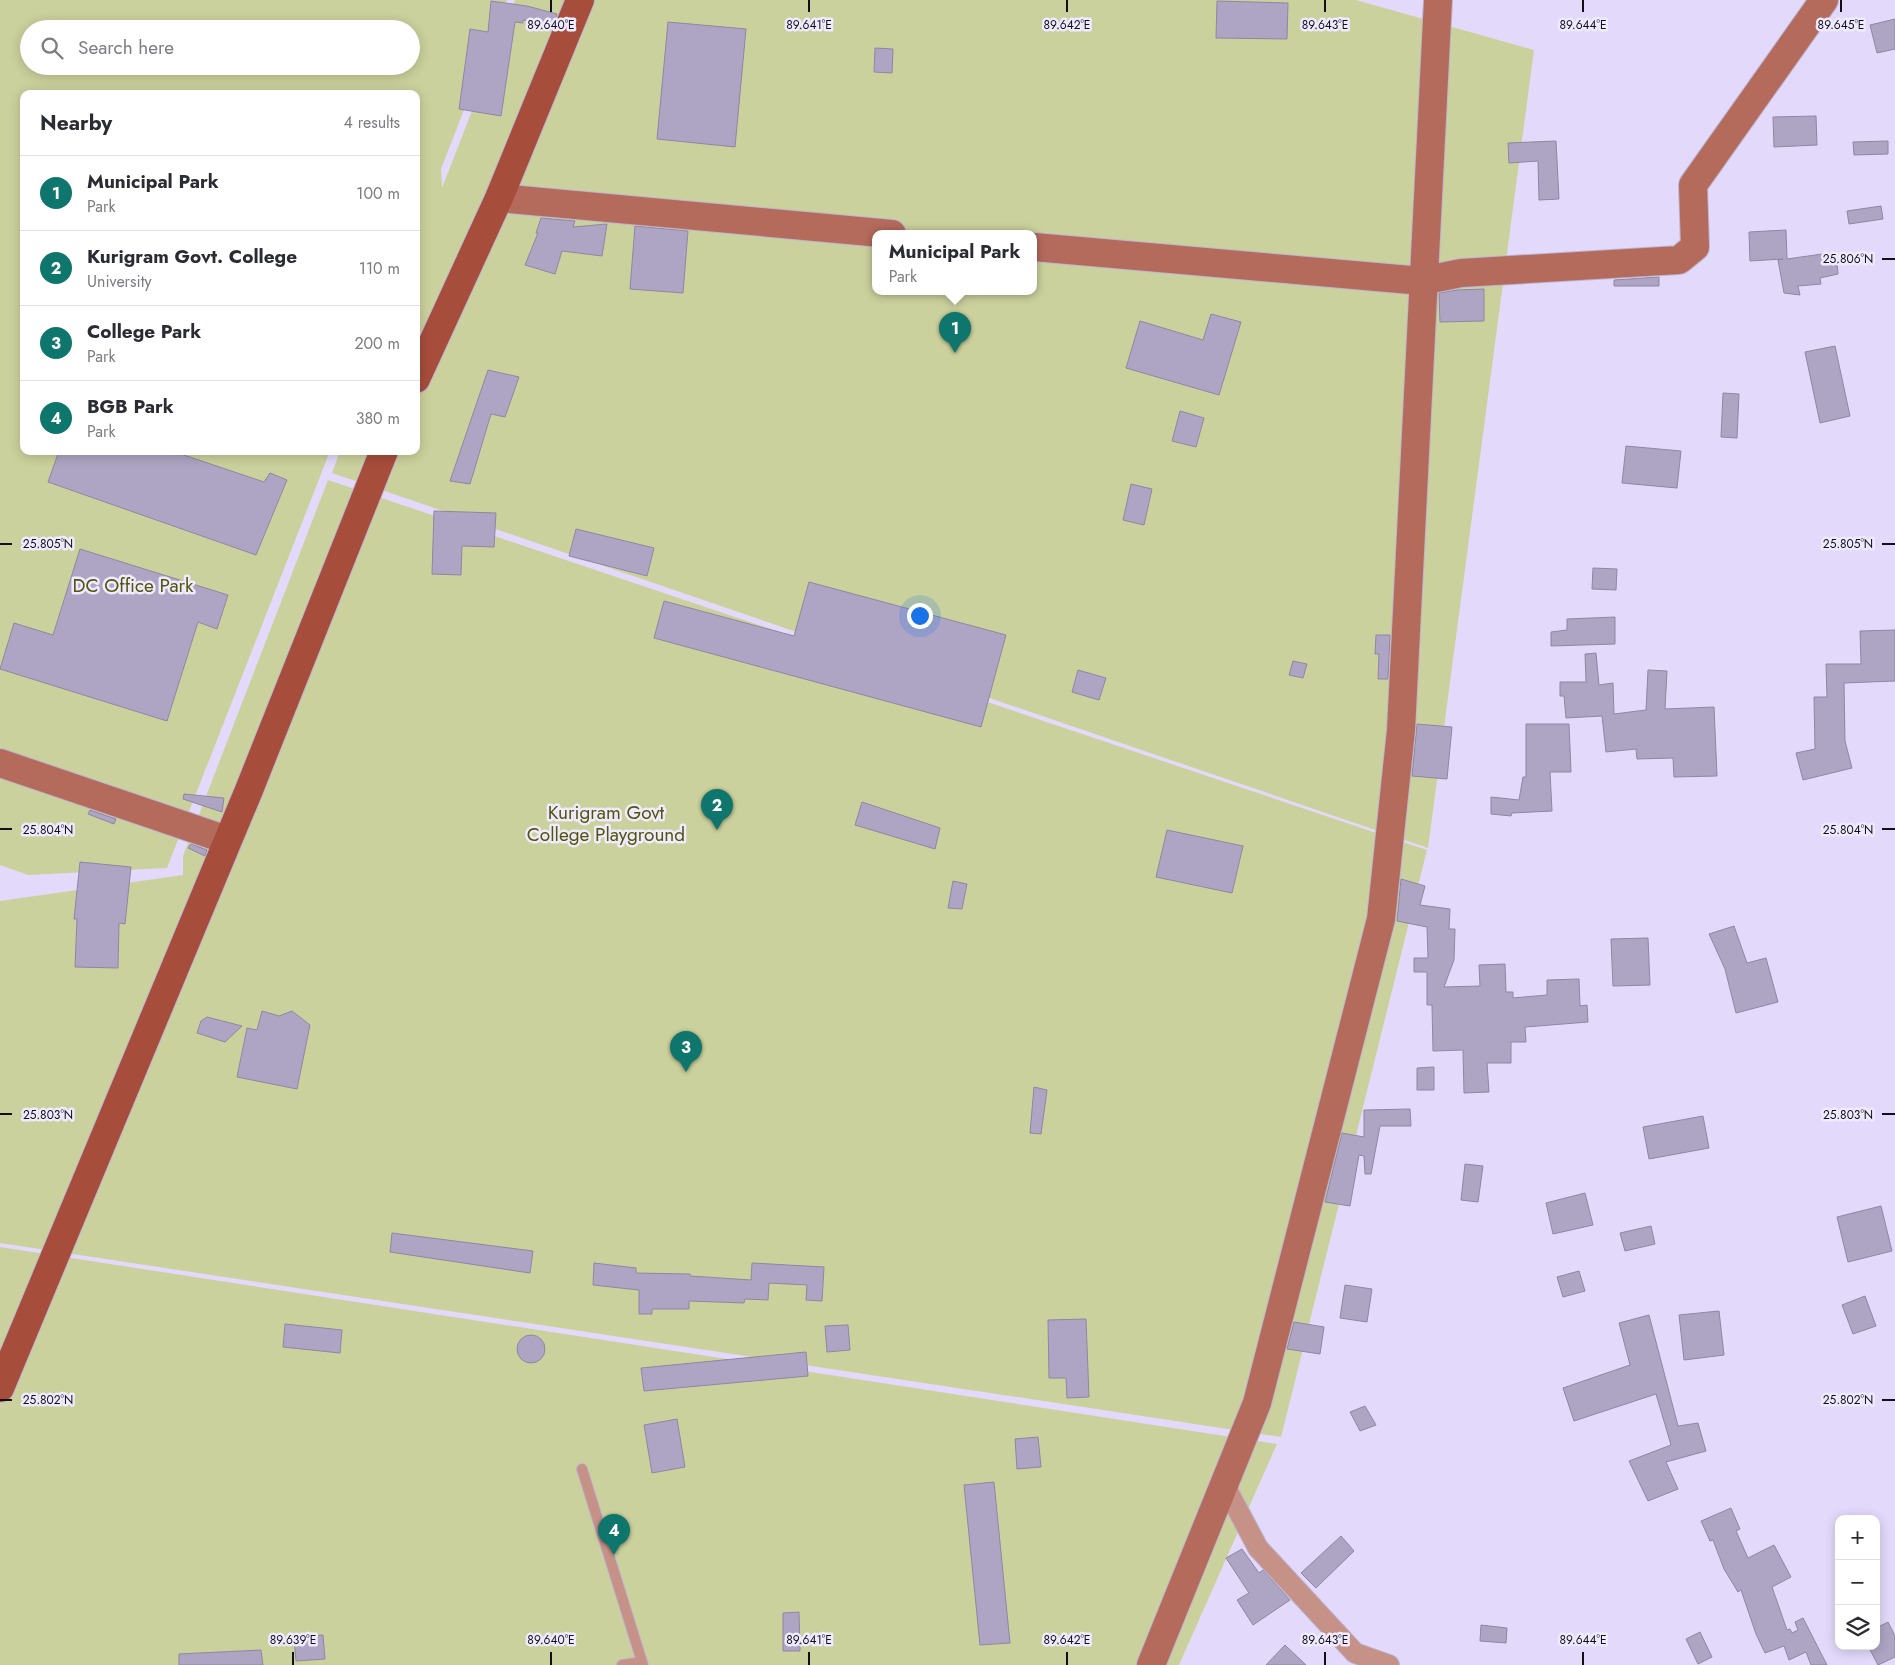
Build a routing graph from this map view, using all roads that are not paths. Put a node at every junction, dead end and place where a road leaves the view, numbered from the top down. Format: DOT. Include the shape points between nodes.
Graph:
graph roads {
  1 [pos="580,0"];
  2 [pos="1438,0"];
  3 [pos="1824,0"];
  4 [pos="498,198"];
  5 [pos="872,232"];
  6 [pos="1037,247"];
  7 [pos="1422,281"];
  8 [pos="420,370"];
  9 [pos="382,455"];
  10 [pos="0,763"];
  11 [pos="227,840"];
  12 [pos="0,1388"];
  13 [pos="582,1469"];
  14 [pos="1224,1484"];
  15 [pos="642,1663"];
  16 [pos="622,1665"];
  17 [pos="1151,1665"];
  18 [pos="1389,1665"];
  1 -- 4 [label="main road"];
  2 -- 7 [label="street"];
  3 -- 7 [label="street" via="1693,185 1695,247 1680,260 1461,273"];
  4 -- 5 [label="street"];
  4 -- 8 [label="main road"];
  6 -- 7 [label="street"];
  7 -- 14 [label="street" via="1401,730 1381,919 1257,1403"];
  9 -- 11 [label="main road"];
  10 -- 11 [label="street"];
  11 -- 12 [label="main road"];
  13 -- 15 [label="lane"];
  14 -- 17 [label="street"];
  14 -- 18 [label="street" via="1258,1548 1355,1653"];
  15 -- 16 [label="lane"];
}
